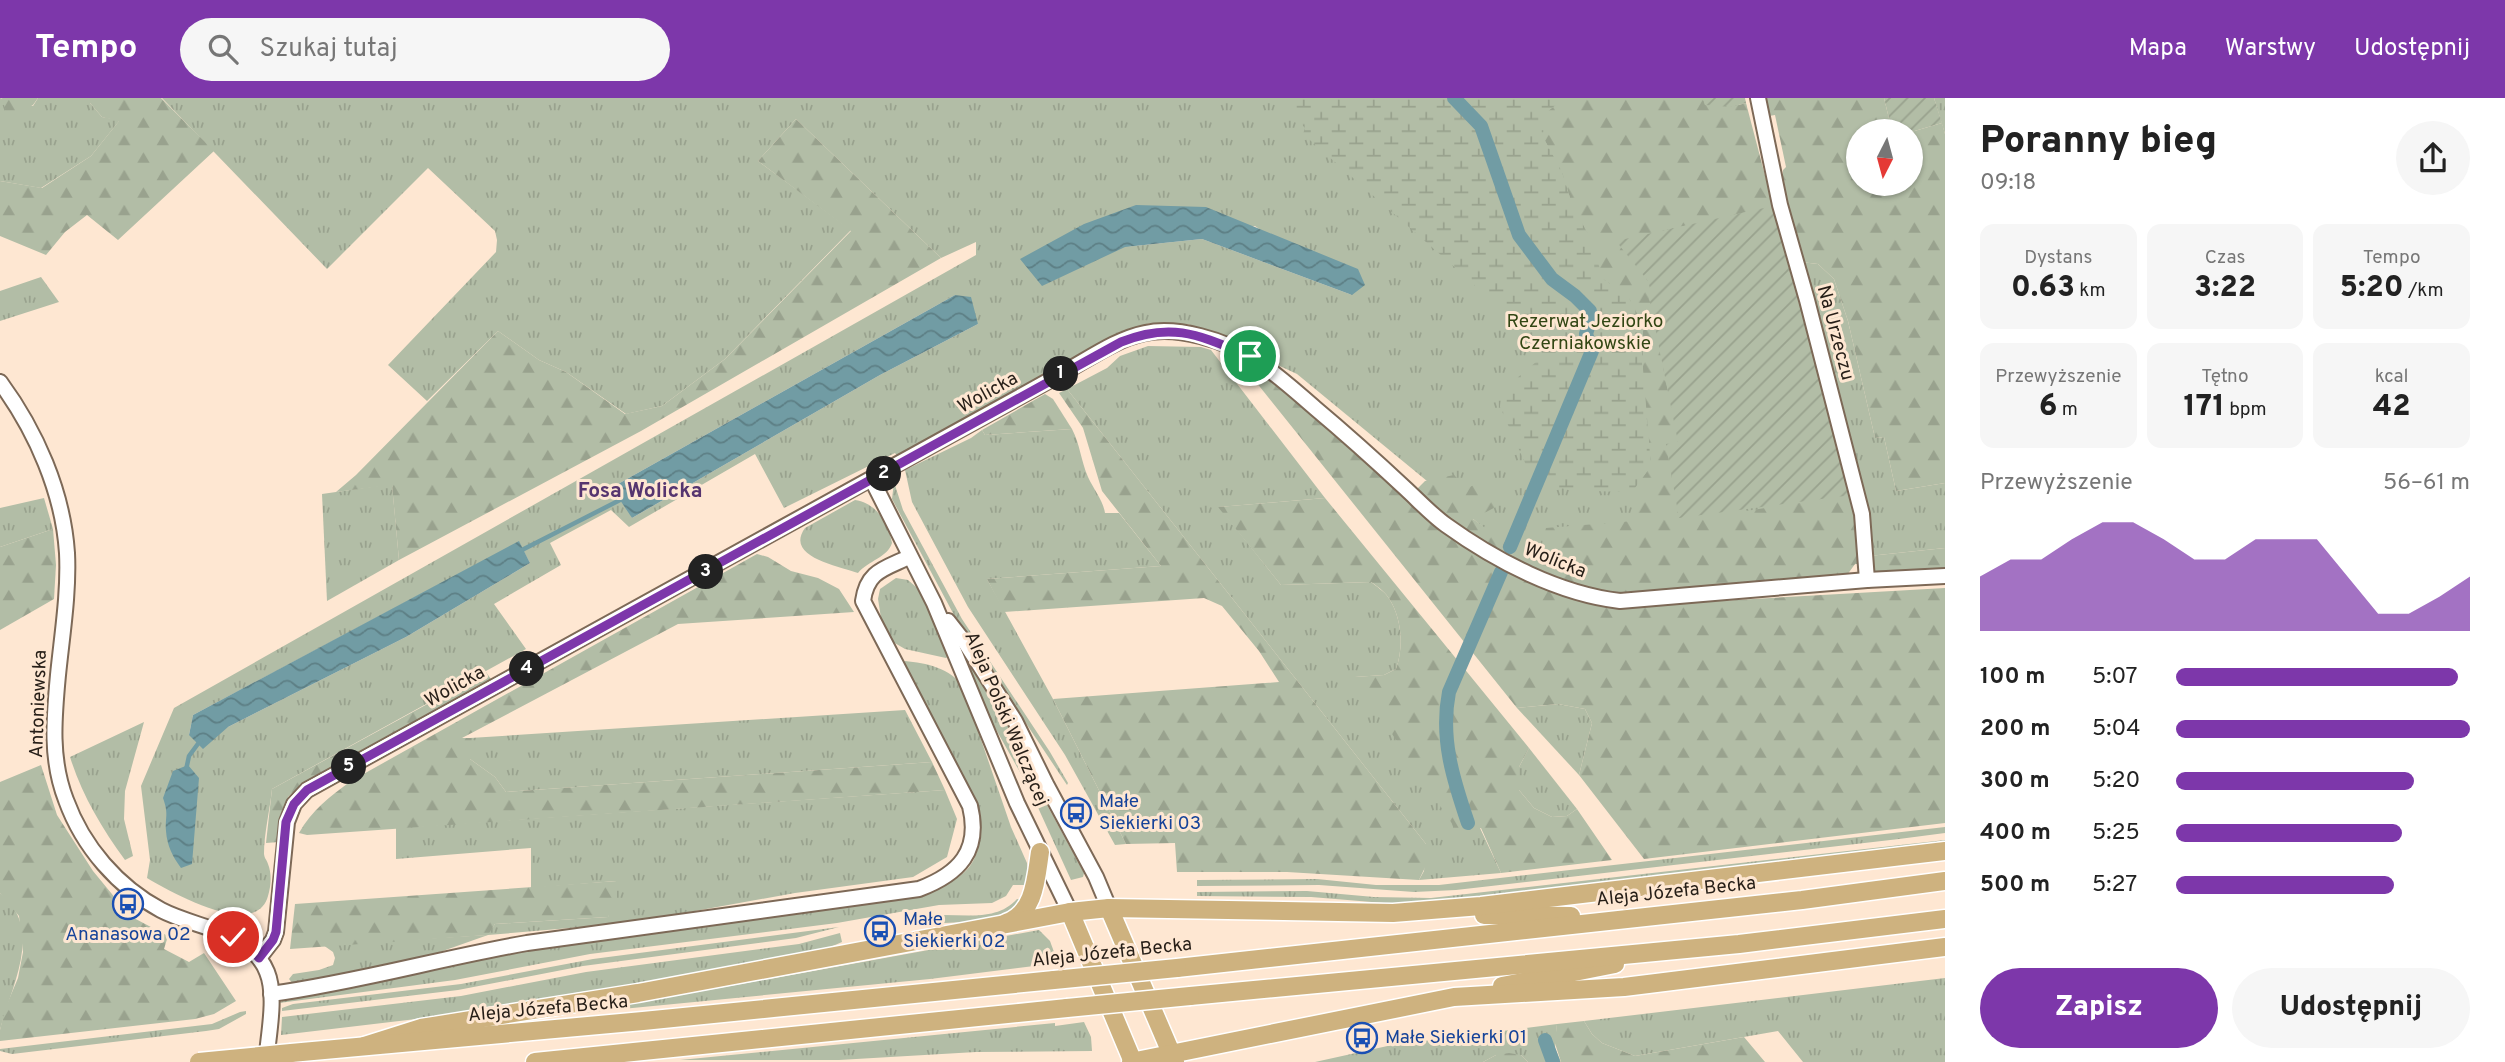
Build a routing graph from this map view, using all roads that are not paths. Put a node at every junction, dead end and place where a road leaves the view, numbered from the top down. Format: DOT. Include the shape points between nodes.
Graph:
graph roads {
  1 [pos="1758,98"];
  2 [pos="0,382"];
  3 [pos="872,480"];
  4 [pos="909,557"];
  5 [pos="1945,576"];
  6 [pos="1867,580"];
  7 [pos="934,603"];
  8 [pos="1945,851"];
  9 [pos="1040,852"];
  10 [pos="1945,881"];
  11 [pos="1109,908"];
  12 [pos="1070,912"];
  13 [pos="1393,914"];
  14 [pos="1640,917"];
  15 [pos="1945,919"];
  16 [pos="988,929"];
  17 [pos="1945,947"];
  18 [pos="1671,950"];
  19 [pos="259,958"];
  20 [pos="271,994"];
  21 [pos="1454,997"];
  22 [pos="1244,1041"];
  23 [pos="364,1046"];
  24 [pos="572,1058"];
  25 [pos="1174,1058"];
  26 [pos="199,1062"];
  27 [pos="266,1062"];
  28 [pos="535,1062"];
  29 [pos="600,1062"];
  30 [pos="1132,1062"];
  31 [pos="1220,1062"];
  1 -- 6 [label="street, Na Urzeczu" via="1780,205 1862,514"];
  2 -- 19 [label="street, Antoniewska" via="50,474 62,516 67,578 54,754 73,817 101,861 130,890 177,918 233,937"];
  3 -- 4 [label="street, Aleja Polski Walczącej"];
  3 -- 6 [label="street, Wolicka" via="1121,342 1144,333 1168,331 1192,334 1250,356 1361,447 1444,524 1518,568 1568,589 1620,601"];
  3 -- 19 [label="street, Wolicka" via="307,790 286,822 276,932"];
  4 -- 7 [label="street, Aleja Polski Walczącej"];
  4 -- 20 [label="street" via="872,575 863,601 970,806 971,845 949,876 919,889 527,943"];
  5 -- 6 [label="street, Wolicka"];
  7 -- 9 [label="street, Aleja Polski Walczącej"];
  7 -- 11 [label="street, Aleja Polski Walczącej" via="1016,721"];
  8 -- 13 [label="main road, Aleja Józefa Becka"];
  9 -- 12 [label="street, Aleja Polski Walczącej"];
  9 -- 16 [label="main road" via="1033,892 1023,913"];
  10 -- 14 [label="main road, Aleja Józefa Becka"];
  11 -- 12 [label="main road, Aleja Józefa Becka"];
  11 -- 13 [label="main road, Aleja Józefa Becka"];
  11 -- 25 [label="main road, Aleja Polski Walczącej"];
  12 -- 16 [label="main road, Aleja Józefa Becka"];
  12 -- 30 [label="main road"];
  13 -- 14 [label="main road"];
  14 -- 23 [label="main road, Aleja Józefa Becka, bridge" via="1177,968"];
  15 -- 18 [label="main road"];
  16 -- 23 [label="main road" via="470,1019 391,1035"];
  17 -- 21 [label="main road" via="1625,987"];
  18 -- 21 [label="main road"];
  18 -- 24 [label="main road, bridge"];
  19 -- 20 [label="street" via="267,970"];
  20 -- 27 [label="street"];
  21 -- 22 [label="main road"];
  22 -- 25 [label="main road"];
  22 -- 31 [label="main road"];
  23 -- 26 [label="main road, Aleja Józefa Becka, bridge"];
  24 -- 28 [label="main road"];
  24 -- 29 [label="main road"];
  25 -- 30 [label="main road"];
}
